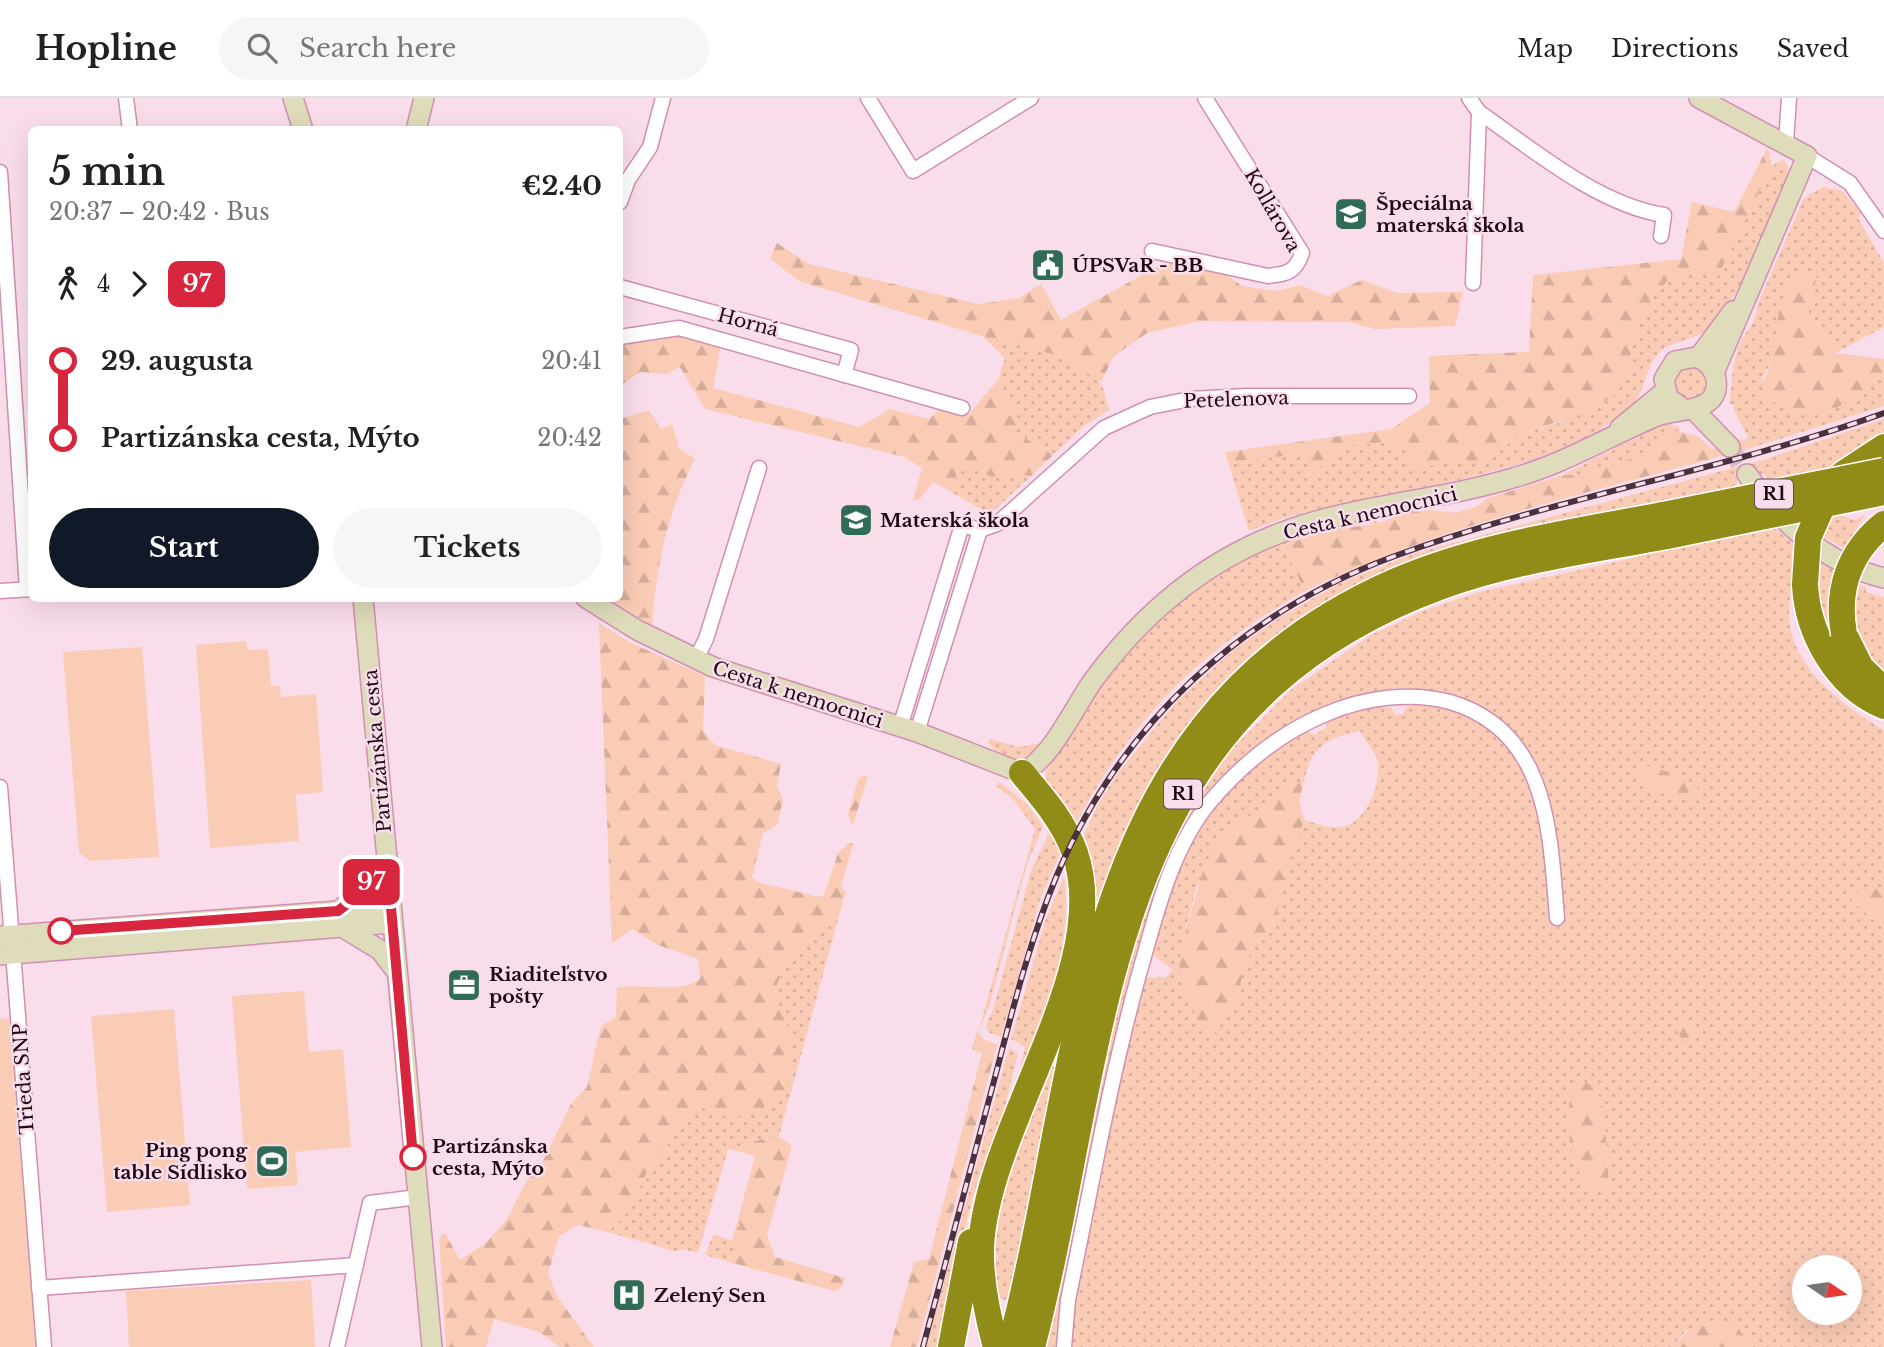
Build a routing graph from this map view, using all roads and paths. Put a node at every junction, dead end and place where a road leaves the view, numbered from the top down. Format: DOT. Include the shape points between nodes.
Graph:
graph roads {
  1 [pos="126,98"];
  2 [pos="293,98"];
  3 [pos="424,98"];
  4 [pos="663,98"];
  5 [pos="868,98"];
  6 [pos="1031,98"];
  7 [pos="1205,98"];
  8 [pos="1469,98"];
  9 [pos="1699,98"];
  10 [pos="1789,98"];
  11 [pos="1479,112"];
  12 [pos="130,126"];
  13 [pos="302,126"];
  14 [pos="416,126"];
  15 [pos="1786,143"];
  16 [pos="1807,156"];
  17 [pos="0,172"];
  18 [pos="624,179"];
  19 [pos="1884,231"];
  20 [pos="1661,236"];
  21 [pos="1152,251"];
  22 [pos="1473,283"];
  23 [pos="1753,285"];
  24 [pos="623,287"];
  25 [pos="623,337"];
  26 [pos="1698,358"];
  27 [pos="1714,373"];
  28 [pos="844,375"];
  29 [pos="1665,391"];
  30 [pos="1409,396"];
  31 [pos="1712,398"];
  32 [pos="962,408"];
  33 [pos="1689,409"];
  34 [pos="1606,441"];
  35 [pos="1884,447"];
  36 [pos="759,468"];
  37 [pos="1884,471"];
  38 [pos="1747,474"];
  39 [pos="1884,492"];
  40 [pos="1884,524"];
  41 [pos="1665,526"];
  42 [pos="980,530"];
  43 [pos="28,575"];
  44 [pos="1884,578"];
  45 [pos="28,589"];
  46 [pos="0,591"];
  47 [pos="363,602"];
  48 [pos="592,602"];
  49 [pos="696,659"];
  50 [pos="1884,690"];
  51 [pos="1884,706"];
  52 [pos="908,730"];
  53 [pos="1022,773"];
  54 [pos="0,787"];
  55 [pos="387,862"];
  56 [pos="391,915"];
  57 [pos="1557,918"];
  58 [pos="339,919"];
  59 [pos="7,945"];
  60 [pos="397,972"];
  61 [pos="418,1197"];
  62 [pos="356,1265"];
  63 [pos="39,1288"];
  64 [pos="1025,1345"];
  65 [pos="44,1347"];
  66 [pos="337,1347"];
  67 [pos="432,1347"];
  68 [pos="951,1347"];
  69 [pos="996,1347"];
  70 [pos="1064,1347"];
  1 -- 12 [label="street"];
  2 -- 13 [label="street"];
  3 -- 14 [label="street"];
  4 -- 18 [label="street" via="650,147"];
  5 -- 6 [label="street" via="913,171"];
  7 -- 21 [label="street, Kollárova" via="1302,253 1299,264 1288,274 1268,276"];
  8 -- 11 [label="street"];
  9 -- 15 [label="street"];
  10 -- 15 [label="street"];
  11 -- 20 [label="street" via="1575,178 1634,208 1664,215"];
  11 -- 22 [label="street"];
  15 -- 16 [label="street"];
  16 -- 19 [label="street" via="1850,183"];
  16 -- 23 [label="street"];
  17 -- 43 [label="street"];
  23 -- 26 [label="street"];
  23 -- 27 [label="street"];
  24 -- 28 [label="street, Horná" via="851,350"];
  25 -- 28 [label="street, Horná" via="679,328"];
  26 -- 27 [label="street"];
  26 -- 29 [label="street" via="1684,357 1673,363 1665,376"];
  27 -- 31 [label="street"];
  28 -- 32 [label="street, Horná"];
  29 -- 33 [label="street" via="1672,403"];
  29 -- 34 [label="street, Cesta k nemocnici"];
  30 -- 42 [label="street, Petelenova" via="1189,399 1150,407 1104,428 997,524"];
  31 -- 33 [label="street, Cesta k nemocnici"];
  31 -- 33 [label="street" via="1730,447"];
  33 -- 34 [label="street, Cesta k nemocnici" via="1659,415"];
  34 -- 53 [label="street, Cesta k nemocnici" via="1517,477 1304,524 1206,570 1163,601 1124,642 1039,761"];
  35 -- 51 [label="highway, bridge" via="1843,474 1826,497 1805,558 1815,634 1835,666 1861,693"];
  36 -- 49 [label="street, Cesta k nemocnici"];
  37 -- 41 [label="highway, R1, bridge"];
  38 -- 44 [label="street" via="1794,531 1839,559"];
  39 -- 41 [label="highway, R1, bridge"];
  40 -- 50 [label="highway, bridge" via="1860,547 1849,567 1840,606 1844,634 1861,668"];
  41 -- 64 [label="highway, R1" via="1445,585 1382,611 1298,664 1253,704 1211,752 1159,837 1121,943"];
  41 -- 64 [label="highway, R1" via="1464,556 1394,582 1332,614 1277,653 1236,690 1194,739 1145,818 1103,926 1066,1077 1020,1305"];
  42 -- 52 [label="street"];
  42 -- 52 [label="street, Cesta k nemocnici" via="962,524"];
  45 -- 46 [label="street"];
  47 -- 55 [label="street, Partizánska cesta"];
  48 -- 49 [label="street, Cesta k nemocnici"];
  49 -- 52 [label="street, Cesta k nemocnici"];
  52 -- 53 [label="street, Cesta k nemocnici"];
  53 -- 68 [label="highway" via="1062,841 1074,885 1073,931 985,1186"];
  53 -- 69 [label="highway" via="1067,835 1079,869 1083,912 1072,967 1001,1162 986,1218 982,1278"];
  54 -- 59 [label="street, Trieda SNP"];
  55 -- 56 [label="street, Partizánska cesta"];
  55 -- 58 [label="street"];
  56 -- 58 [label="street"];
  56 -- 60 [label="street, Partizánska cesta"];
  57 -- 70 [label="street" via="1548,823 1528,764 1510,739 1465,707 1408,697 1343,706 1293,730 1242,769 1208,804 1182,847 1160,900 1128,1010 1068,1300"];
  58 -- 59 [label="street"];
  58 -- 60 [label="street" via="380,950"];
  59 -- 63 [label="street, Trieda SNP"];
  60 -- 61 [label="street, Partizánska cesta"];
  61 -- 62 [label="street" via="370,1203"];
  61 -- 67 [label="street, Partizánska cesta"];
  62 -- 63 [label="street"];
  62 -- 66 [label="street"];
  63 -- 65 [label="street, Trieda SNP"];
}
